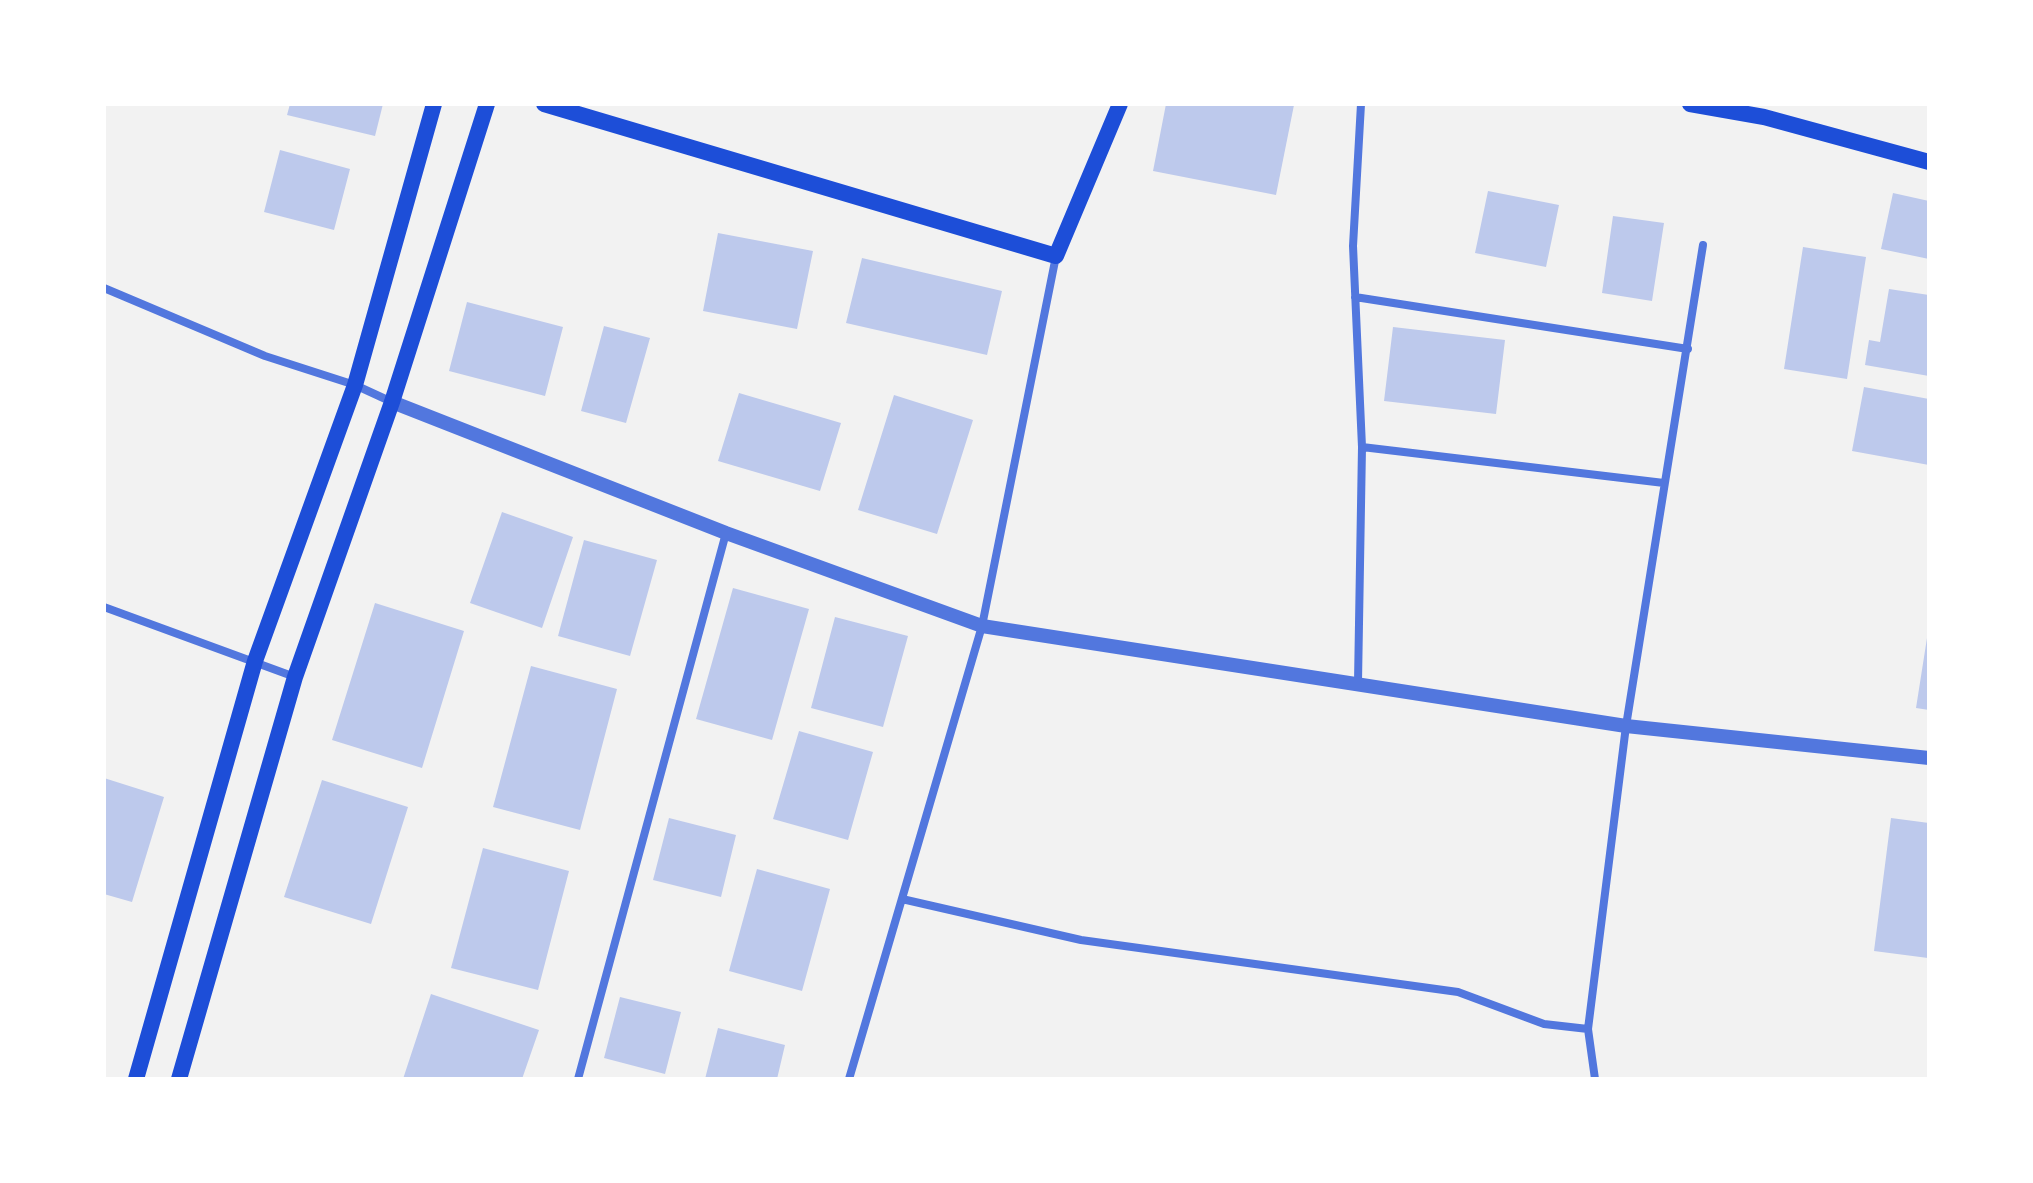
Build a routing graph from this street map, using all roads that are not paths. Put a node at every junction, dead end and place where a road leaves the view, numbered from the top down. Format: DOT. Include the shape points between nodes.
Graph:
graph roads {
  1 [pos="434,104"];
  2 [pos="487,104"];
  3 [pos="544,104"];
  4 [pos="1120,104"];
  5 [pos="1361,104"];
  6 [pos="1690,104"];
  7 [pos="1929,162"];
  8 [pos="1703,245"];
  9 [pos="1056,256"];
  10 [pos="104,288"];
  11 [pos="1355,297"];
  12 [pos="1688,349"];
  13 [pos="355,385"];
  14 [pos="392,402"];
  15 [pos="1362,447"];
  16 [pos="1664,483"];
  17 [pos="726,533"];
  18 [pos="104,607"];
  19 [pos="982,626"];
  20 [pos="255,661"];
  21 [pos="295,677"];
  22 [pos="1358,682"];
  23 [pos="1626,726"];
  24 [pos="1929,758"];
  25 [pos="902,899"];
  26 [pos="1588,1029"];
  27 [pos="136,1079"];
  28 [pos="179,1079"];
  29 [pos="578,1079"];
  30 [pos="849,1079"];
  31 [pos="1595,1079"];
  1 -- 13 [label="main road"];
  2 -- 14 [label="main road"];
  3 -- 9 [label="main road"];
  4 -- 9 [label="main road"];
  5 -- 11 [label="street"];
  6 -- 7 [label="main road" via="1764,117"];
  8 -- 12 [label="street"];
  9 -- 19 [label="street"];
  10 -- 13 [label="street" via="265,356"];
  11 -- 12 [label="street"];
  11 -- 15 [label="street"];
  12 -- 16 [label="street"];
  13 -- 14 [label="street"];
  13 -- 20 [label="main road"];
  14 -- 17 [label="street"];
  14 -- 21 [label="main road"];
  15 -- 16 [label="street"];
  15 -- 22 [label="street"];
  16 -- 23 [label="street"];
  17 -- 19 [label="street"];
  17 -- 29 [label="street"];
  18 -- 20 [label="street"];
  19 -- 22 [label="street"];
  19 -- 25 [label="street"];
  20 -- 21 [label="street"];
  20 -- 27 [label="main road"];
  21 -- 28 [label="main road"];
  22 -- 23 [label="street"];
  23 -- 24 [label="street"];
  23 -- 26 [label="street"];
  25 -- 26 [label="street" via="1081,940 1458,992 1544,1024"];
  25 -- 30 [label="street"];
  26 -- 31 [label="street"];
}
